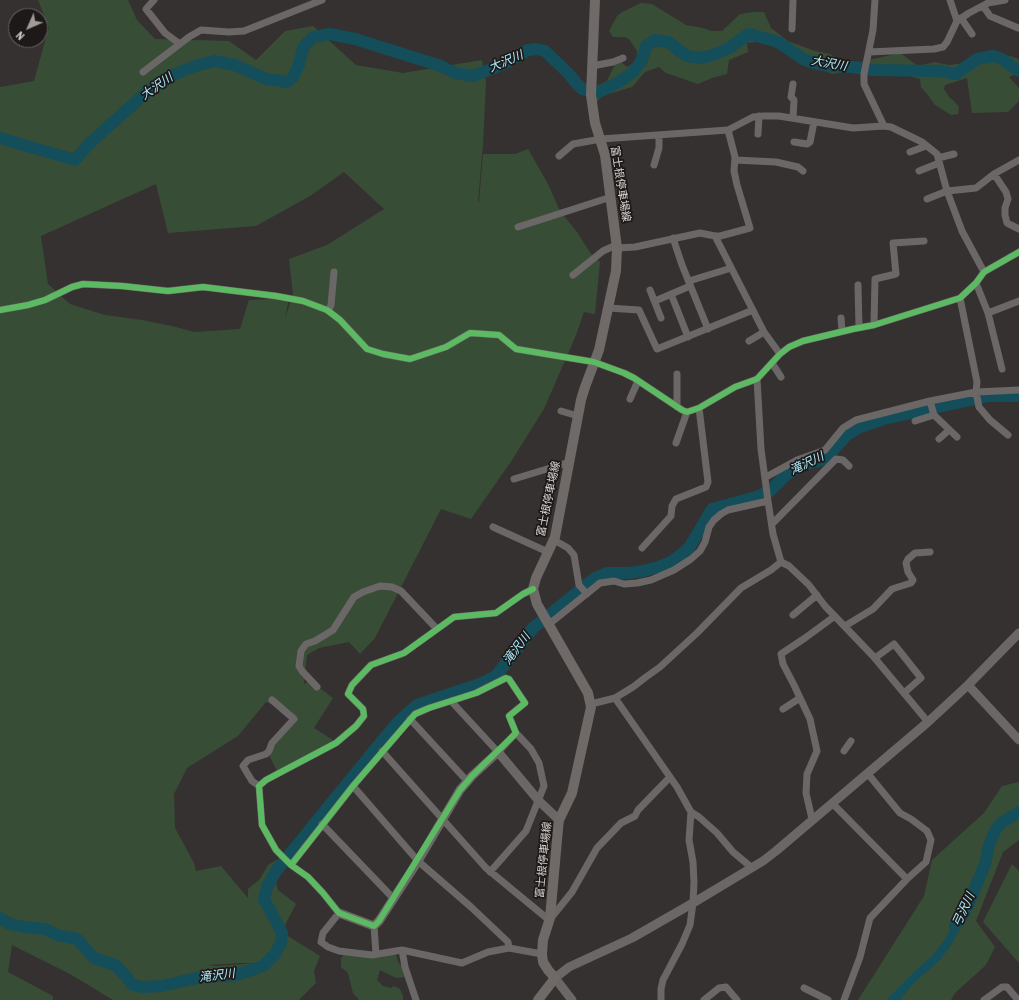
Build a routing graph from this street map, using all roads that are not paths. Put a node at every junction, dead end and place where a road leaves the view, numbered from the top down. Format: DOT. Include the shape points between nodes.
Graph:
graph roads {
  1 [pos="154,0"];
  2 [pos="322,0"];
  3 [pos="595,0"];
  4 [pos="793,0"];
  5 [pos="875,0"];
  6 [pos="950,0"];
  7 [pos="1005,0"];
  8 [pos="983,6"];
  9 [pos="959,20"];
  10 [pos="1018,28"];
  11 [pos="792,29"];
  12 [pos="972,34"];
  13 [pos="180,44"];
  14 [pos="869,52"];
  15 [pos="623,58"];
  16 [pos="592,66"];
  17 [pos="143,72"];
  18 [pos="793,84"];
  19 [pos="759,116"];
  20 [pos="793,118"];
  21 [pos="814,122"];
  22 [pos="884,126"];
  23 [pos="728,130"];
  24 [pos="758,134"];
  25 [pos="659,135"];
  26 [pos="600,139"];
  27 [pos="794,142"];
  28 [pos="926,146"];
  29 [pos="910,152"];
  30 [pos="954,154"];
  31 [pos="559,156"];
  32 [pos="735,160"];
  33 [pos="938,160"];
  34 [pos="1019,160"];
  35 [pos="654,165"];
  36 [pos="803,171"];
  37 [pos="919,171"];
  38 [pos="994,174"];
  39 [pos="947,191"];
  40 [pos="610,197"];
  41 [pos="926,199"];
  42 [pos="518,227"];
  43 [pos="1019,229"];
  44 [pos="714,236"];
  45 [pos="673,238"];
  46 [pos="924,241"];
  47 [pos="616,246"];
  48 [pos="1019,252"];
  49 [pos="728,269"];
  50 [pos="334,272"];
  51 [pos="984,272"];
  52 [pos="573,275"];
  53 [pos="976,283"];
  54 [pos="689,284"];
  55 [pos="858,285"];
  56 [pos="650,290"];
  57 [pos="671,294"];
  58 [pos="960,298"];
  59 [pos="655,301"];
  60 [pos="1019,301"];
  61 [pos="608,308"];
  62 [pos="0,310"];
  63 [pos="753,310"];
  64 [pos="328,311"];
  65 [pos="988,314"];
  66 [pos="662,318"];
  67 [pos="841,318"];
  68 [pos="874,326"];
  69 [pos="859,328"];
  70 [pos="708,329"];
  71 [pos="842,331"];
  72 [pos="764,332"];
  73 [pos="688,337"];
  74 [pos="749,341"];
  75 [pos="780,354"];
  76 [pos="594,362"];
  77 [pos="772,363"];
  78 [pos="1002,369"];
  79 [pos="677,374"];
  80 [pos="781,377"];
  81 [pos="757,379"];
  82 [pos="638,381"];
  83 [pos="1019,390"];
  84 [pos="976,392"];
  85 [pos="630,399"];
  86 [pos="930,401"];
  87 [pos="677,407"];
  88 [pos="699,408"];
  89 [pos="561,411"];
  90 [pos="687,412"];
  91 [pos="934,415"];
  92 [pos="578,416"];
  93 [pos="915,421"];
  94 [pos="949,430"];
  95 [pos="1008,435"];
  96 [pos="957,438"];
  97 [pos="939,439"];
  98 [pos="676,443"];
  99 [pos="570,462"];
  100 [pos="849,466"];
  101 [pos="514,479"];
  102 [pos="766,481"];
  103 [pos="768,500"];
  104 [pos="772,524"];
  105 [pos="493,527"];
  106 [pos="554,540"];
  107 [pos="642,548"];
  108 [pos="548,552"];
  109 [pos="930,552"];
  110 [pos="782,562"];
  111 [pos="533,589"];
  112 [pos="587,594"];
  113 [pos="817,595"];
  114 [pos="793,615"];
  115 [pos="835,616"];
  116 [pos="548,625"];
  117 [pos="845,626"];
  118 [pos="437,629"];
  119 [pos="1019,633"];
  120 [pos="875,658"];
  121 [pos="968,685"];
  122 [pos="316,687"];
  123 [pos="904,693"];
  124 [pos="615,698"];
  125 [pos="800,698"];
  126 [pos="272,700"];
  127 [pos="451,701"];
  128 [pos="591,704"];
  129 [pos="783,708"];
  130 [pos="410,719"];
  131 [pos="928,722"];
  132 [pos="516,733"];
  133 [pos="1019,740"];
  134 [pos="851,741"];
  135 [pos="382,751"];
  136 [pos="844,751"];
  137 [pos="498,752"];
  138 [pos="868,774"];
  139 [pos="670,777"];
  140 [pos="468,782"];
  141 [pos="259,786"];
  142 [pos="353,786"];
  143 [pos="538,801"];
  144 [pos="832,803"];
  145 [pos="691,812"];
  146 [pos="443,818"];
  147 [pos="812,819"];
  148 [pos="559,820"];
  149 [pos="322,824"];
  150 [pos="418,861"];
  151 [pos="289,864"];
  152 [pos="751,867"];
  153 [pos="490,872"];
  154 [pos="908,879"];
  155 [pos="393,898"];
  156 [pos="693,903"];
  157 [pos="339,913"];
  158 [pos="550,919"];
  159 [pos="374,926"];
  160 [pos="509,948"];
  161 [pos="402,950"];
  162 [pos="376,954"];
  163 [pos="542,954"];
  164 [pos="555,978"];
  165 [pos="804,988"];
  166 [pos="416,1000"];
  167 [pos="538,1000"];
  168 [pos="572,1000"];
  169 [pos="661,1000"];
  170 [pos="705,1000"];
  171 [pos="737,1000"];
  172 [pos="828,1000"];
  173 [pos="844,1000"];
  174 [pos="984,1000"];
  175 [pos="1018,1000"];
  1 -- 13 [label="street" via="146,9 165,33"];
  2 -- 13 [label="street" via="244,31 201,30"];
  3 -- 16 [label="main road, 富士根停車場線"];
  4 -- 11 [label="street"];
  5 -- 14 [label="street"];
  6 -- 9 [label="street"];
  7 -- 8 [label="street"];
  8 -- 9 [label="street"];
  8 -- 10 [label="street" via="990,16"];
  9 -- 12 [label="street"];
  9 -- 14 [label="street" via="943,47"];
  13 -- 17 [label="street"];
  14 -- 22 [label="street" via="864,84"];
  15 -- 16 [label="street"];
  16 -- 26 [label="main road, 富士根停車場線" via="595,123"];
  18 -- 20 [label="street"];
  19 -- 20 [label="street"];
  19 -- 23 [label="street"];
  19 -- 24 [label="street"];
  20 -- 21 [label="street"];
  21 -- 22 [label="street" via="853,128"];
  21 -- 27 [label="street" via="810,142"];
  22 -- 28 [label="street" via="904,133"];
  23 -- 25 [label="street"];
  23 -- 32 [label="street"];
  25 -- 26 [label="street"];
  25 -- 35 [label="street" via="659,148"];
  26 -- 31 [label="street" via="572,144"];
  26 -- 40 [label="main road, 富士根停車場線" via="606,155"];
  28 -- 29 [label="street"];
  28 -- 33 [label="street" via="937,154"];
  30 -- 33 [label="street"];
  32 -- 36 [label="street" via="776,162 798,167"];
  32 -- 44 [label="street" via="737,185 750,228"];
  33 -- 37 [label="street"];
  33 -- 39 [label="street"];
  34 -- 38 [label="street"];
  38 -- 39 [label="street" via="976,188"];
  38 -- 43 [label="street" via="1006,192 1008,199 1005,215 1008,223"];
  39 -- 41 [label="street"];
  39 -- 51 [label="street" via="962,231"];
  40 -- 42 [label="street"];
  40 -- 47 [label="main road, 富士根停車場線"];
  44 -- 45 [label="street" via="700,233"];
  44 -- 63 [label="street"];
  45 -- 47 [label="street" via="635,247"];
  45 -- 54 [label="street"];
  46 -- 68 [label="street" via="893,243 896,274 875,279"];
  47 -- 52 [label="street" via="603,251"];
  47 -- 61 [label="main road, 富士根停車場線" via="616,271"];
  48 -- 51 [label="street"];
  49 -- 54 [label="street"];
  50 -- 64 [label="street" via="331,305"];
  51 -- 53 [label="street"];
  53 -- 58 [label="street"];
  53 -- 65 [label="street"];
  54 -- 57 [label="street"];
  54 -- 70 [label="street"];
  55 -- 69 [label="street"];
  56 -- 59 [label="street"];
  57 -- 59 [label="street"];
  57 -- 73 [label="street"];
  58 -- 68 [label="street"];
  58 -- 84 [label="street" via="977,382"];
  59 -- 66 [label="street"];
  60 -- 65 [label="street"];
  61 -- 73 [label="street" via="639,310 657,349"];
  61 -- 76 [label="main road, 富士根停車場線"];
  62 -- 64 [label="street" via="45,300 83,284 168,291 203,287 304,301"];
  63 -- 70 [label="street"];
  63 -- 72 [label="street"];
  64 -- 76 [label="street" via="367,349 383,354 410,359 446,347 470,333 499,335 516,349"];
  65 -- 78 [label="street"];
  67 -- 71 [label="street"];
  68 -- 69 [label="street"];
  69 -- 71 [label="street"];
  70 -- 73 [label="street"];
  71 -- 75 [label="street" via="803,341"];
  72 -- 74 [label="street"];
  72 -- 75 [label="street"];
  75 -- 77 [label="street"];
  76 -- 82 [label="street"];
  76 -- 92 [label="main road, 富士根停車場線"];
  77 -- 80 [label="street"];
  77 -- 81 [label="street"];
  79 -- 87 [label="street"];
  81 -- 88 [label="street" via="736,387"];
  81 -- 102 [label="street" via="761,449"];
  82 -- 85 [label="street"];
  82 -- 87 [label="street"];
  83 -- 84 [label="street"];
  84 -- 86 [label="street"];
  84 -- 95 [label="street" via="979,407"];
  86 -- 91 [label="street"];
  86 -- 102 [label="street" via="856,420 843,428 825,450 797,460"];
  87 -- 90 [label="street"];
  88 -- 90 [label="street"];
  88 -- 107 [label="street" via="708,482 706,486 676,499 671,516"];
  89 -- 92 [label="street"];
  90 -- 98 [label="street"];
  91 -- 93 [label="street"];
  91 -- 94 [label="street"];
  92 -- 99 [label="main road, 富士根停車場線"];
  94 -- 96 [label="street"];
  94 -- 97 [label="street"];
  99 -- 101 [label="street"];
  99 -- 106 [label="main road, 富士根停車場線"];
  100 -- 104 [label="street" via="843,460 836,459"];
  102 -- 103 [label="street"];
  103 -- 104 [label="street"];
  103 -- 112 [label="street" via="721,514 709,527 700,551 674,570 637,583 600,583"];
  104 -- 110 [label="street"];
  105 -- 108 [label="street"];
  106 -- 108 [label="main road, 富士根停車場線"];
  106 -- 112 [label="street" via="574,555 579,585"];
  108 -- 111 [label="main road, 富士根停車場線"];
  109 -- 117 [label="street" via="915,553 908,559 906,564 912,583 892,589 873,609"];
  110 -- 113 [label="street" via="790,566"];
  110 -- 124 [label="street" via="741,588 660,667"];
  111 -- 116 [label="main road, 富士根停車場線" via="536,604"];
  111 -- 118 [label="street" via="496,613 454,617"];
  112 -- 116 [label="street"];
  113 -- 114 [label="street"];
  113 -- 115 [label="street"];
  115 -- 117 [label="street"];
  115 -- 125 [label="street" via="781,654 783,664"];
  116 -- 128 [label="main road, 富士根停車場線" via="588,693"];
  117 -- 120 [label="street"];
  118 -- 122 [label="street" via="401,590 380,586 363,592 354,597 333,630 306,644 301,651 299,666"];
  118 -- 141 [label="street" via="404,653 371,665 352,685 348,694 362,709 364,716 356,726 336,743"];
  119 -- 121 [label="street"];
  120 -- 123 [label="street"];
  120 -- 123 [label="street" via="894,644 921,678"];
  121 -- 131 [label="street"];
  121 -- 133 [label="street"];
  123 -- 131 [label="street"];
  124 -- 128 [label="street"];
  124 -- 139 [label="street"];
  125 -- 129 [label="street"];
  125 -- 147 [label="street" via="810,719 816,751 807,774 806,792"];
  126 -- 141 [label="street" via="294,720 272,743 266,754 248,760 243,766 252,781"];
  127 -- 130 [label="street" via="415,714"];
  127 -- 132 [label="street" via="509,678 525,703 509,716"];
  127 -- 137 [label="street"];
  128 -- 148 [label="main road, 富士根停車場線" via="572,793"];
  130 -- 135 [label="street"];
  130 -- 140 [label="street"];
  131 -- 138 [label="street"];
  132 -- 137 [label="street"];
  132 -- 143 [label="street" via="531,749 538,762 544,786"];
  134 -- 136 [label="street"];
  135 -- 142 [label="street"];
  135 -- 146 [label="street"];
  137 -- 140 [label="street"];
  137 -- 143 [label="street"];
  138 -- 144 [label="street"];
  138 -- 154 [label="street" via="900,813 927,832 931,840 926,862"];
  139 -- 145 [label="street"];
  139 -- 158 [label="street" via="635,816 621,823 597,848 572,892"];
  140 -- 146 [label="street"];
  141 -- 151 [label="street" via="262,825 276,850"];
  142 -- 149 [label="street"];
  142 -- 150 [label="street"];
  143 -- 148 [label="street"];
  143 -- 153 [label="street" via="526,831"];
  144 -- 147 [label="street"];
  144 -- 154 [label="street"];
  145 -- 152 [label="street" via="717,833"];
  145 -- 156 [label="street" via="689,840 693,862"];
  146 -- 150 [label="street"];
  146 -- 153 [label="street"];
  147 -- 152 [label="street" via="776,851"];
  148 -- 158 [label="main road, 富士根停車場線"];
  149 -- 151 [label="street"];
  149 -- 155 [label="street"];
  150 -- 155 [label="street"];
  150 -- 160 [label="street" via="508,942"];
  151 -- 157 [label="street" via="308,877"];
  152 -- 156 [label="street"];
  153 -- 158 [label="street"];
  154 -- 173 [label="street" via="870,918 860,957"];
  155 -- 159 [label="street"];
  156 -- 164 [label="street" via="632,938 569,967"];
  156 -- 169 [label="street" via="685,938 660,988"];
  157 -- 159 [label="street"];
  157 -- 162 [label="street" via="323,933 322,942 339,951"];
  158 -- 163 [label="main road, 富士根停車場線" via="543,940"];
  159 -- 162 [label="street"];
  160 -- 161 [label="street" via="488,952 462,963"];
  160 -- 163 [label="street"];
  161 -- 162 [label="street"];
  161 -- 166 [label="street"];
  163 -- 164 [label="main road" via="543,962"];
  164 -- 167 [label="main road"];
  164 -- 168 [label="street"];
  165 -- 172 [label="street"];
  170 -- 171 [label="street" via="719,988 726,987"];
  174 -- 175 [label="street" via="1002,987 1007,987"];
}
